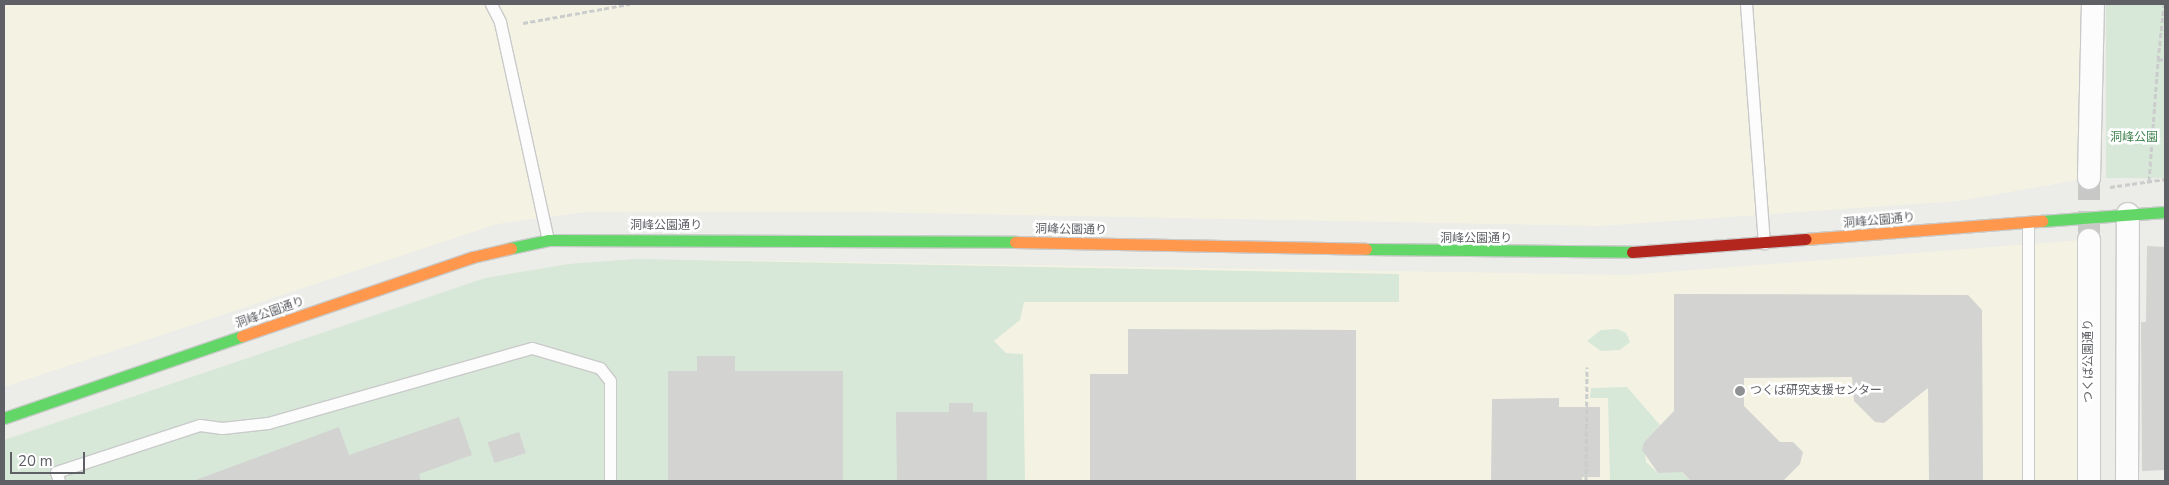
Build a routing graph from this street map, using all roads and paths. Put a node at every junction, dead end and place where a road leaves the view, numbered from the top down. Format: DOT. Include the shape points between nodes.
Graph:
graph roads {
  1 [pos="491,4"];
  2 [pos="630,4"];
  3 [pos="1746,4"];
  4 [pos="2093,4"];
  5 [pos="2164,4"];
  6 [pos="523,23"];
  7 [pos="2165,59"];
  8 [pos="2158,60"];
  9 [pos="2165,179"];
  10 [pos="2149,181"];
  11 [pos="2097,183"];
  12 [pos="2165,212"];
  13 [pos="2128,214"];
  14 [pos="2028,222"];
  15 [pos="548,240"];
  16 [pos="2089,240"];
  17 [pos="1764,245"];
  18 [pos="1587,367"];
  19 [pos="4,418"];
  20 [pos="59,481"];
  21 [pos="610,481"];
  22 [pos="1586,481"];
  23 [pos="2028,481"];
  24 [pos="2089,481"];
  25 [pos="2127,481"];
  1 -- 15 [label="lane" via="500,22"];
  2 -- 6 [label="path"];
  3 -- 17 [label="lane"];
  4 -- 11 [label="street"];
  5 -- 8 [label="path"];
  7 -- 8 [label="path"];
  8 -- 10 [label="path"];
  9 -- 10 [label="path"];
  10 -- 11 [label="path"];
  12 -- 13 [label="street, 洞峰公園通り"];
  13 -- 14 [label="street, 洞峰公園通り"];
  13 -- 25 [label="street"];
  14 -- 17 [label="street, 洞峰公園通り"];
  14 -- 23 [label="lane"];
  15 -- 17 [label="street, 洞峰公園通り" via="862,239 1605,254"];
  15 -- 19 [label="street, 洞峰公園通り" via="473,257"];
  16 -- 24 [label="street, つくば公園通り"];
  18 -- 22 [label="path"];
  20 -- 21 [label="lane" via="56,472 200,425 222,428 268,423 532,348 600,368 610,381"];
}
